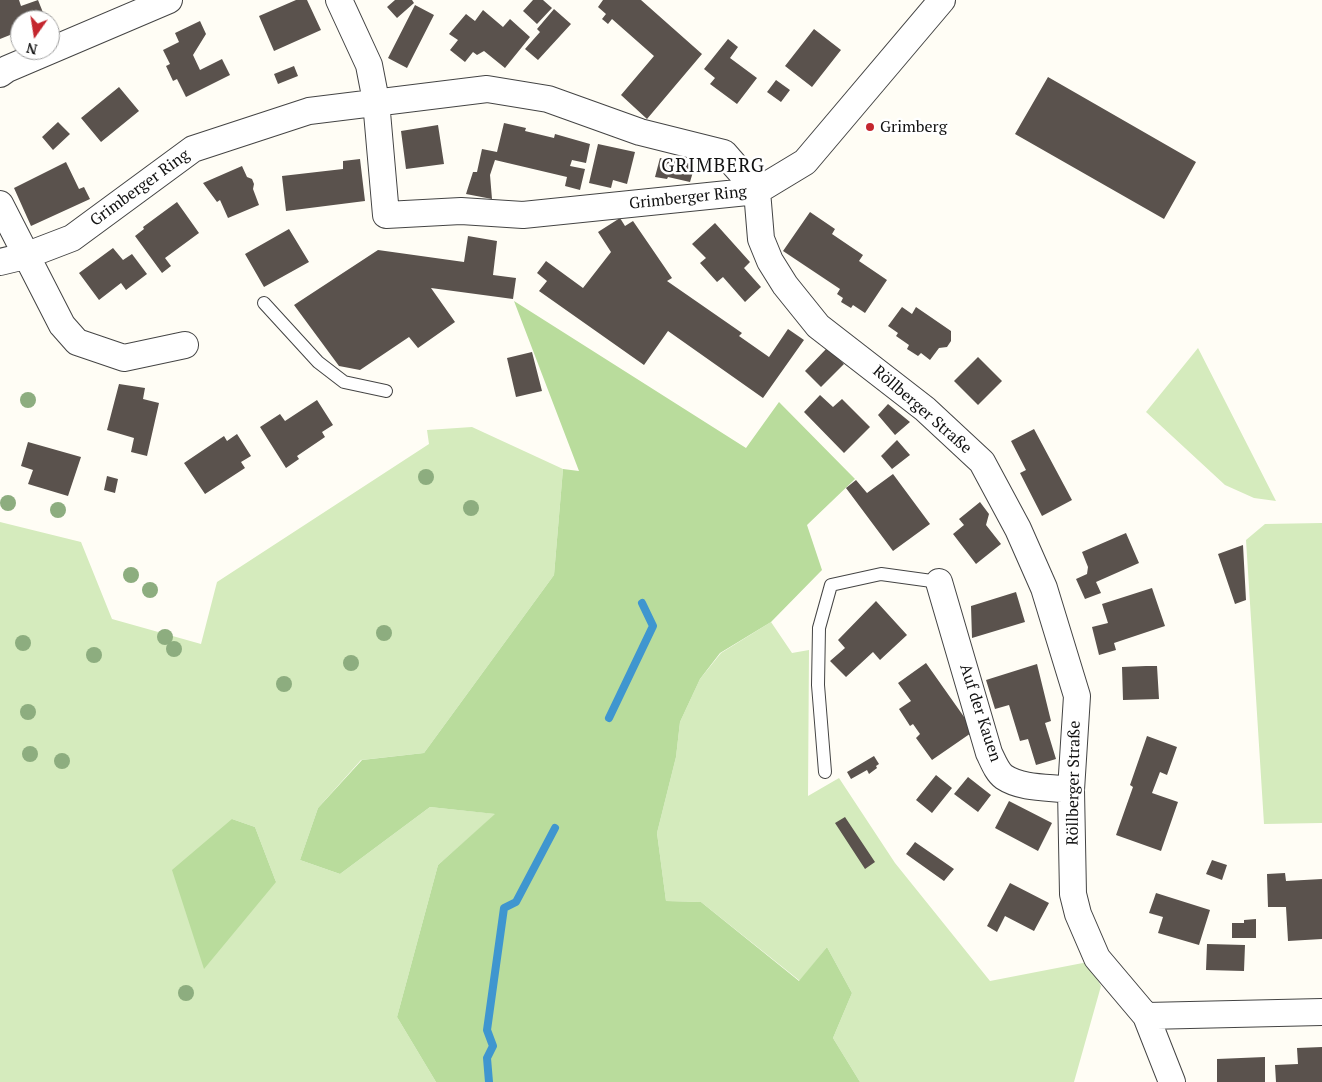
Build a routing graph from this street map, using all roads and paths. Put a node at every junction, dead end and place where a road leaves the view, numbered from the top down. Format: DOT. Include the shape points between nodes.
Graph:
graph roads {
  1 [pos="169,0"];
  2 [pos="339,0"];
  3 [pos="942,0"];
  4 [pos="0,74"];
  5 [pos="376,101"];
  6 [pos="757,191"];
  7 [pos="0,204"];
  8 [pos="25,256"];
  9 [pos="0,262"];
  10 [pos="264,303"];
  11 [pos="184,345"];
  12 [pos="386,391"];
  13 [pos="939,582"];
  14 [pos="825,772"];
  15 [pos="1071,790"];
  16 [pos="1322,1012"];
  17 [pos="1146,1016"];
  18 [pos="1172,1082"];
  1 -- 4 [label="street"];
  2 -- 5 [label="street" via="369,65"];
  3 -- 6 [label="street" via="805,162"];
  5 -- 6 [label="street, Grimberger Ring" via="487,89 548,99 640,132 724,153"];
  5 -- 6 [label="street, Grimberger Ring" via="386,215 461,211 523,215"];
  5 -- 8 [label="street, Grimberger Ring" via="309,111 193,149 72,238"];
  6 -- 15 [label="street, Röllberger Straße" via="761,240 785,285 818,326 925,409 982,462 1018,529 1044,588 1077,696"];
  7 -- 8 [label="street"];
  8 -- 9 [label="street, Grimberger Ring"];
  8 -- 11 [label="street" via="62,325 77,342 124,358"];
  10 -- 12 [label="lane" via="318,362 344,382"];
  13 -- 14 [label="lane" via="881,574 831,585 819,628 818,685"];
  13 -- 15 [label="street, Auf der Kauen" via="989,753 998,771 1021,784"];
  15 -- 17 [label="street, Röllberger Straße" via="1073,894 1078,914 1097,958"];
  16 -- 17 [label="street"];
  17 -- 18 [label="street, Röllberger Straße"];
}
